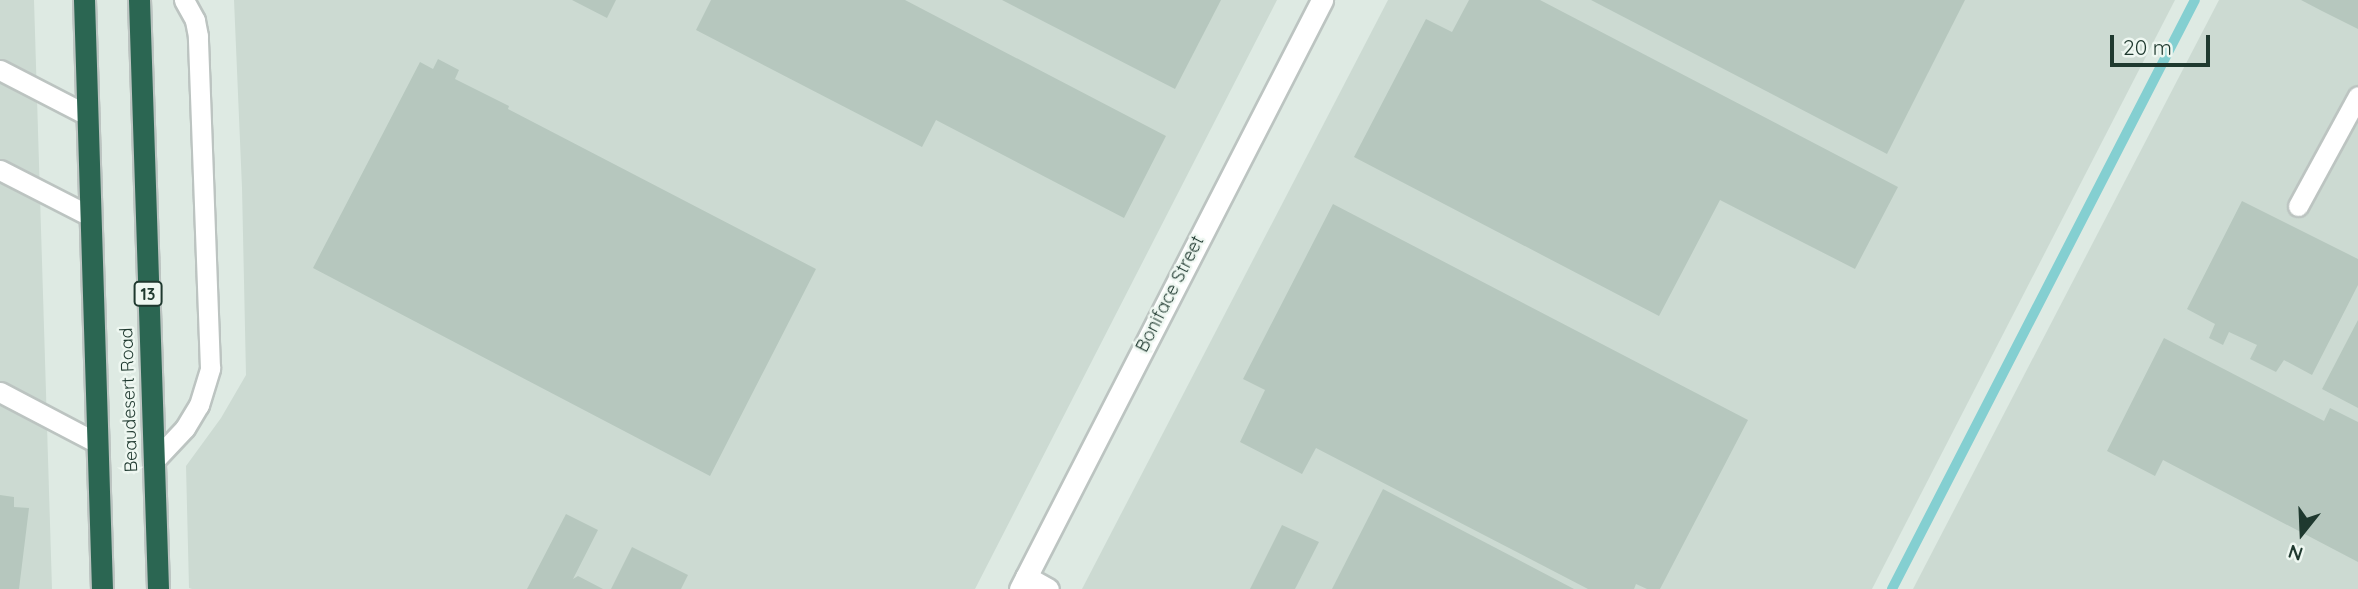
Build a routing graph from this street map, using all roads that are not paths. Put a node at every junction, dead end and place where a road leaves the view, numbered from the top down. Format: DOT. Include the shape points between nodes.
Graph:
graph roads {
  1 [pos="84,0"];
  2 [pos="139,0"];
  3 [pos="184,0"];
  4 [pos="1322,0"];
  5 [pos="0,70"];
  6 [pos="2358,96"];
  7 [pos="87,115"];
  8 [pos="0,170"];
  9 [pos="2298,206"];
  10 [pos="90,216"];
  11 [pos="0,393"];
  12 [pos="97,443"];
  13 [pos="154,461"];
  14 [pos="1023,583"];
  15 [pos="102,589"];
  16 [pos="158,589"];
  17 [pos="1048,589"];
  1 -- 7 [label="highway, Beaudesert Road"];
  2 -- 13 [label="highway, Beaudesert Road / 13"];
  3 -- 13 [label="lane" via="198,36 210,368 199,405"];
  4 -- 14 [label="street, Boniface Street"];
  5 -- 7 [label="lane"];
  6 -- 9 [label="lane"];
  7 -- 10 [label="highway, Beaudesert Road"];
  8 -- 10 [label="lane"];
  10 -- 12 [label="highway, Beaudesert Road"];
  11 -- 12 [label="lane"];
  12 -- 15 [label="highway, Beaudesert Road"];
  13 -- 16 [label="highway, Beaudesert Road / 13"];
  14 -- 17 [label="street"];
}
